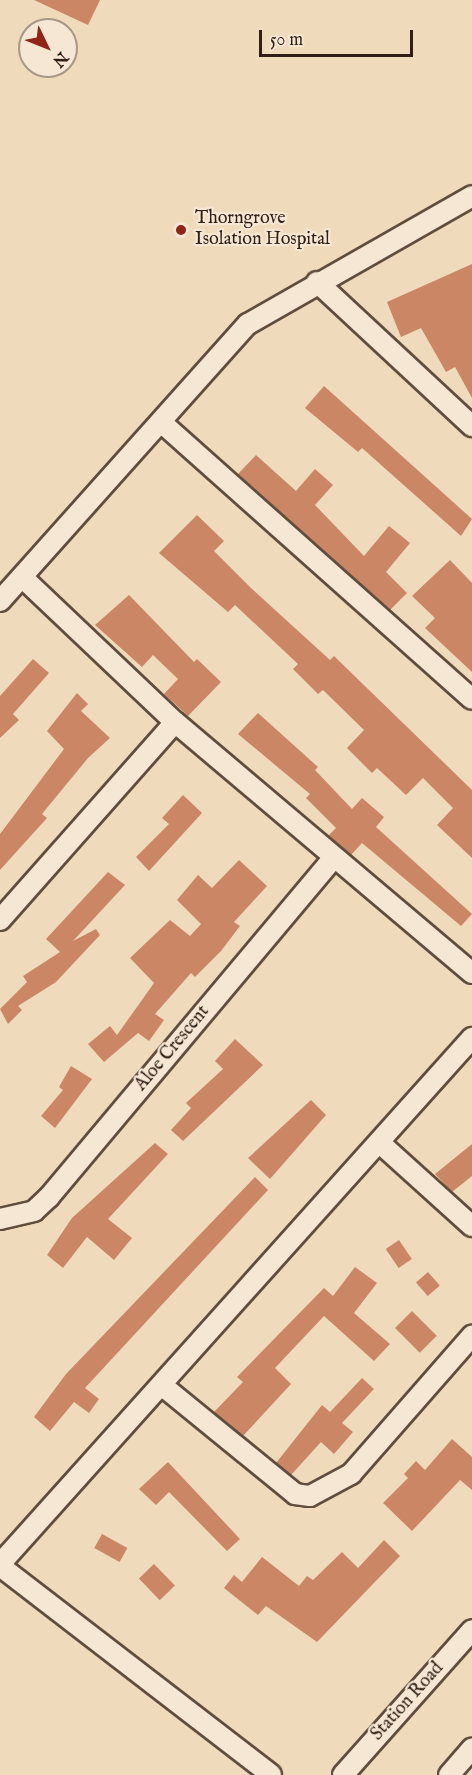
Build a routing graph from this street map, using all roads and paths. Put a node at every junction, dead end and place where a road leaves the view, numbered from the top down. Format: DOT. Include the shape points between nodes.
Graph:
graph roads {
  1 [pos="472,196"];
  2 [pos="317,282"];
  3 [pos="161,422"];
  4 [pos="471,424"];
  5 [pos="22,577"];
  6 [pos="0,601"];
  7 [pos="472,699"];
  8 [pos="175,722"];
  9 [pos="333,859"];
  10 [pos="0,920"];
  11 [pos="472,973"];
  12 [pos="472,1038"];
  13 [pos="380,1143"];
  14 [pos="0,1219"];
  15 [pos="472,1226"];
  16 [pos="472,1336"];
  17 [pos="164,1387"];
  18 [pos="0,1565"];
  19 [pos="472,1630"];
  20 [pos="472,1749"];
  21 [pos="271,1775"];
  22 [pos="343,1775"];
  23 [pos="449,1775"];
  1 -- 2 [label="street"];
  2 -- 3 [label="street" via="248,324"];
  2 -- 4 [label="street"];
  3 -- 5 [label="street"];
  3 -- 7 [label="street"];
  5 -- 6 [label="street"];
  5 -- 8 [label="street"];
  8 -- 9 [label="street"];
  8 -- 10 [label="street"];
  9 -- 11 [label="street"];
  9 -- 14 [label="street, Aloe Crescent" via="49,1197 34,1211"];
  12 -- 13 [label="street"];
  13 -- 15 [label="street"];
  13 -- 17 [label="street"];
  16 -- 17 [label="street" via="351,1474 310,1496 295,1494"];
  17 -- 18 [label="street"];
  18 -- 21 [label="street"];
  19 -- 22 [label="street, Station Road"];
  20 -- 23 [label="street"];
}
